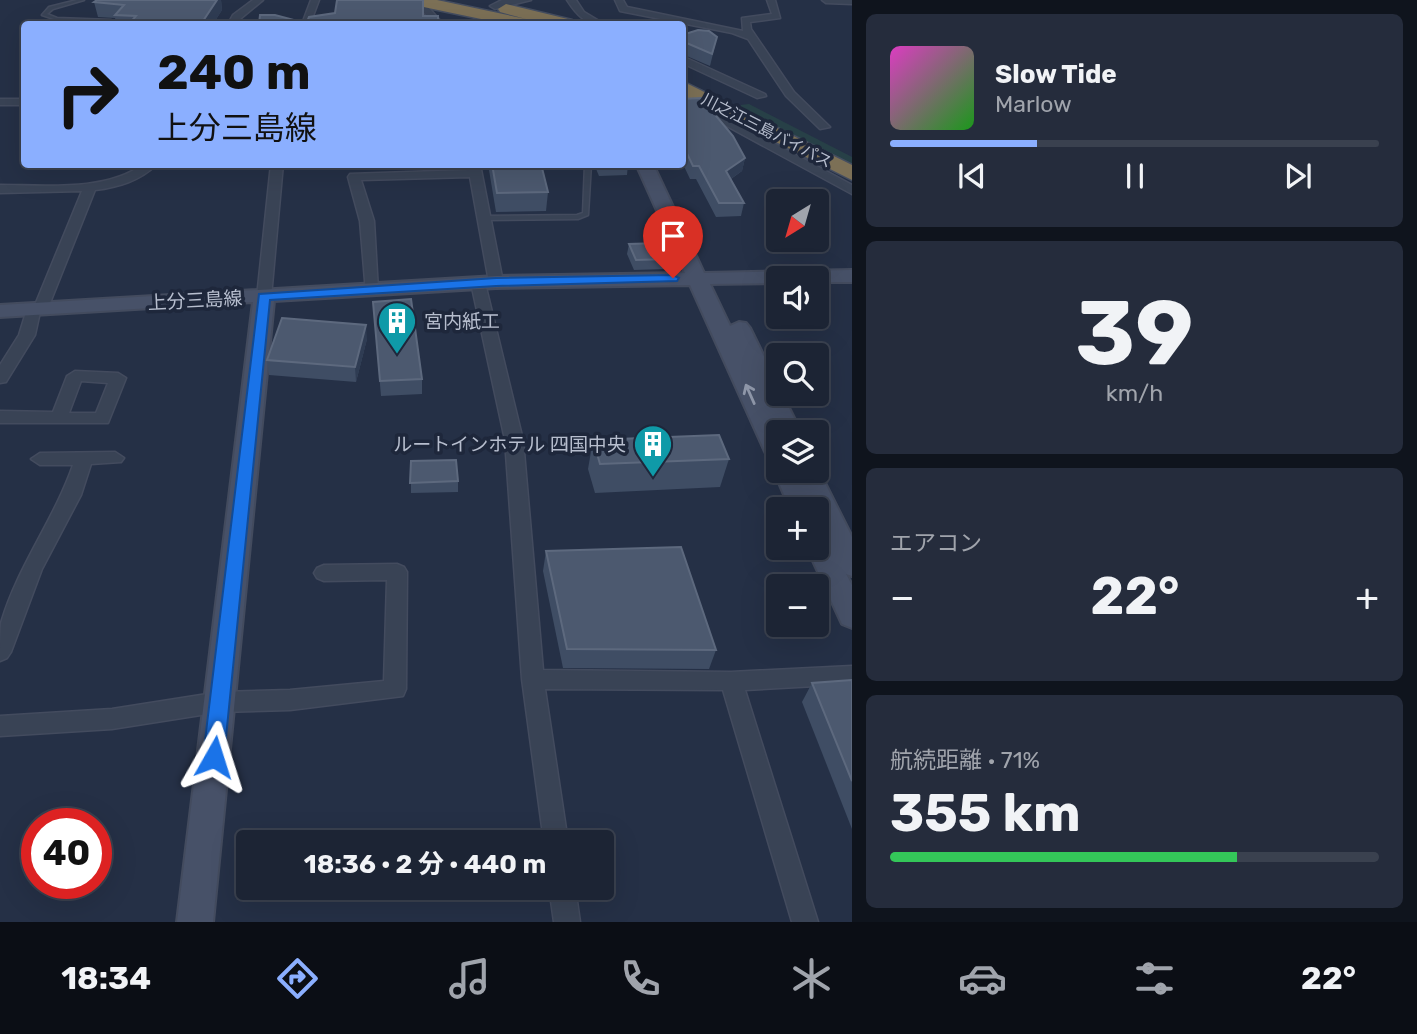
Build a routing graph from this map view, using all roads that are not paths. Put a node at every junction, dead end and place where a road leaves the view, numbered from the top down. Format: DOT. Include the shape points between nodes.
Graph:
graph roads {
  1 [pos="82,0"];
  2 [pos="259,0"];
  3 [pos="315,0"];
  4 [pos="415,0"];
  5 [pos="470,0"];
  6 [pos="527,0"];
  7 [pos="571,0"];
  8 [pos="619,0"];
  9 [pos="771,0"];
  10 [pos="826,0"];
  11 [pos="852,1"];
  12 [pos="553,2"];
  13 [pos="495,6"];
  14 [pos="76,13"];
  15 [pos="70,19"];
  16 [pos="111,21"];
  17 [pos="234,21"];
  18 [pos="307,21"];
  19 [pos="436,21"];
  20 [pos="512,21"];
  21 [pos="552,21"];
  22 [pos="562,21"];
  23 [pos="593,21"];
  24 [pos="677,21"];
  25 [pos="686,23"];
  26 [pos="750,37"];
  27 [pos="686,61"];
  28 [pos="686,70"];
  29 [pos="686,90"];
  30 [pos="769,96"];
  31 [pos="0,102"];
  32 [pos="21,102"];
  33 [pos="720,106"];
  34 [pos="808,131"];
  35 [pos="852,153"];
  36 [pos="147,168"];
  37 [pos="277,168"];
  38 [pos="588,168"];
  39 [pos="647,168"];
  40 [pos="660,168"];
  41 [pos="475,169"];
  42 [pos="852,174"];
  43 [pos="91,185"];
  44 [pos="0,189"];
  45 [pos="852,190"];
  46 [pos="484,218"];
  47 [pos="852,276"];
  48 [pos="706,278"];
  49 [pos="487,283"];
  50 [pos="372,290"];
  51 [pos="264,297"];
  52 [pos="37,309"];
  53 [pos="0,311"];
  54 [pos="0,378"];
  55 [pos="0,418"];
  56 [pos="59,418"];
  57 [pos="783,420"];
  58 [pos="766,424"];
  59 [pos="115,458"];
  60 [pos="40,459"];
  61 [pos="84,459"];
  62 [pos="813,483"];
  63 [pos="826,560"];
  64 [pos="852,565"];
  65 [pos="324,573"];
  66 [pos="852,616"];
  67 [pos="0,652"];
  68 [pos="852,675"];
  69 [pos="533,679"];
  70 [pos="731,681"];
  71 [pos="219,702"];
  72 [pos="0,726"];
  73 [pos="554,830"];
  74 [pos="564,900"];
  75 [pos="195,922"];
  76 [pos="568,922"];
  77 [pos="805,922"];
  1 -- 15 [label="lane" via="44,13 50,18"];
  2 -- 17 [label="street"];
  3 -- 18 [label="street"];
  4 -- 19 [label="street"];
  4 -- 20 [label="highway"];
  5 -- 13 [label="highway"];
  6 -- 13 [label="street"];
  7 -- 23 [label="street"];
  8 -- 24 [label="street" via="623,9"];
  9 -- 26 [label="street" via="777,16 745,20"];
  10 -- 11 [label="street"];
  12 -- 22 [label="highway"];
  13 -- 21 [label="highway"];
  14 -- 15 [label="lane"];
  15 -- 16 [label="lane"];
  25 -- 26 [label="street"];
  26 -- 30 [label="street"];
  27 -- 30 [label="street"];
  28 -- 30 [label="highway, 川之江三島バイパス"];
  29 -- 33 [label="highway, 川之江三島バイパス"];
  30 -- 34 [label="highway, 川之江三島バイパス"];
  30 -- 34 [label="street" via="824,127"];
  31 -- 32 [label="street"];
  33 -- 42 [label="highway, 川之江三島バイパス"];
  33 -- 45 [label="street" via="716,116"];
  34 -- 35 [label="highway, 川之江三島バイパス"];
  36 -- 43 [label="street" via="134,178"];
  37 -- 51 [label="street"];
  38 -- 46 [label="lane" via="586,214"];
  39 -- 48 [label="main road"];
  40 -- 48 [label="main road"];
  41 -- 46 [label="street"];
  41 -- 50 [label="street" via="442,181 354,177 367,221"];
  43 -- 44 [label="street"];
  43 -- 52 [label="street"];
  46 -- 49 [label="street"];
  47 -- 48 [label="main road, 上分三島線"];
  48 -- 49 [label="main road, 上分三島線"];
  48 -- 57 [label="main road"];
  58 -- 48 [label="main road, one-way"];
  49 -- 50 [label="main road, 上分三島線"];
  49 -- 69 [label="street" via="514,440"];
  50 -- 51 [label="main road, 上分三島線"];
  51 -- 52 [label="main road, 上分三島線"];
  51 -- 71 [label="main road"];
  52 -- 53 [label="main road, 上分三島線"];
  52 -- 54 [label="street"];
  55 -- 56 [label="street"];
  59 -- 61 [label="street"];
  60 -- 61 [label="street"];
  61 -- 67 [label="street" via="72,495 32,569"];
  62 -- 64 [label="main road"];
  63 -- 66 [label="main road"];
  65 -- 71 [label="street" via="397,572 395,689"];
  68 -- 70 [label="street"];
  69 -- 70 [label="street"];
  69 -- 73 [label="street"];
  70 -- 77 [label="street"];
  71 -- 72 [label="street" via="112,719"];
  71 -- 75 [label="main road"];
  74 -- 76 [label="street"];
}
